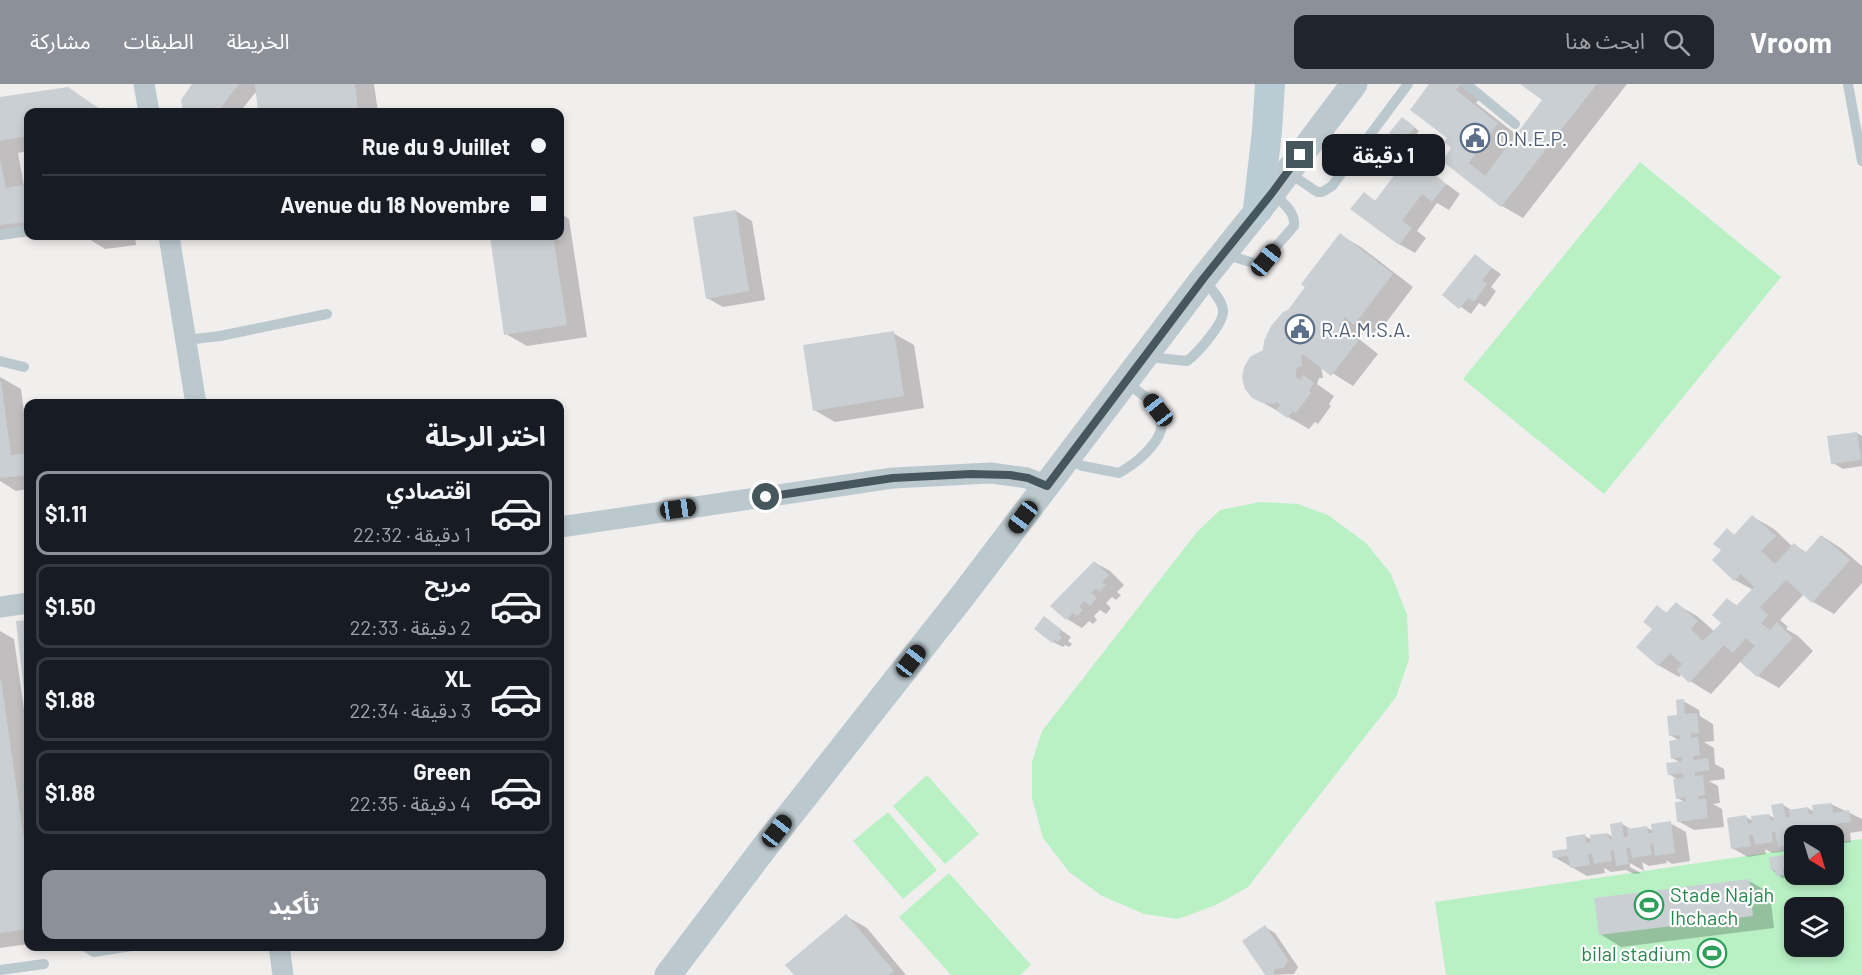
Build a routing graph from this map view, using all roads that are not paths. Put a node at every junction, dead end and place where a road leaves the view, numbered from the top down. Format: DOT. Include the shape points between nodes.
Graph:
graph roads {
  1 [pos="144,84"];
  2 [pos="1270,84"];
  3 [pos="1354,84"];
  4 [pos="1408,84"];
  5 [pos="1466,84"];
  6 [pos="1848,84"];
  7 [pos="148,108"];
  8 [pos="1515,124"];
  9 [pos="1862,161"];
  10 [pos="1273,191"];
  11 [pos="24,231"];
  12 [pos="0,235"];
  13 [pos="170,240"];
  14 [pos="1223,254"];
  15 [pos="1203,279"];
  16 [pos="327,314"];
  17 [pos="186,340"];
  18 [pos="1145,357"];
  19 [pos="0,362"];
  20 [pos="24,368"];
  21 [pos="1126,383"];
  22 [pos="195,399"];
  23 [pos="1067,460"];
  24 [pos="1047,486"];
  25 [pos="564,525"];
  26 [pos="24,604"];
  27 [pos="0,607"];
  28 [pos="280,951"];
  29 [pos="44,964"];
  30 [pos="0,970"];
  31 [pos="283,975"];
  32 [pos="668,975"];
  1 -- 7 [label="street"];
  2 -- 10 [label="main road" via="1266,150"];
  3 -- 10 [label="street"];
  4 -- 10 [label="lane" via="1332,186 1322,192"];
  5 -- 8 [label="lane"];
  6 -- 9 [label="lane"];
  10 -- 14 [label="street"];
  10 -- 14 [label="lane" via="1295,220 1294,226 1260,265"];
  11 -- 12 [label="lane"];
  13 -- 17 [label="street"];
  14 -- 15 [label="street"];
  15 -- 18 [label="street"];
  15 -- 18 [label="lane" via="1224,310 1196,354 1187,361"];
  16 -- 17 [label="lane"];
  17 -- 22 [label="street"];
  18 -- 21 [label="street"];
  19 -- 20 [label="lane"];
  21 -- 23 [label="street"];
  21 -- 23 [label="lane" via="1150,400 1162,418 1163,424 1149,450 1119,473"];
  23 -- 24 [label="street"];
  24 -- 25 [label="street" via="1028,478 991,473 893,478"];
  24 -- 32 [label="street"];
  26 -- 27 [label="street"];
  28 -- 31 [label="street"];
  29 -- 30 [label="lane"];
}
